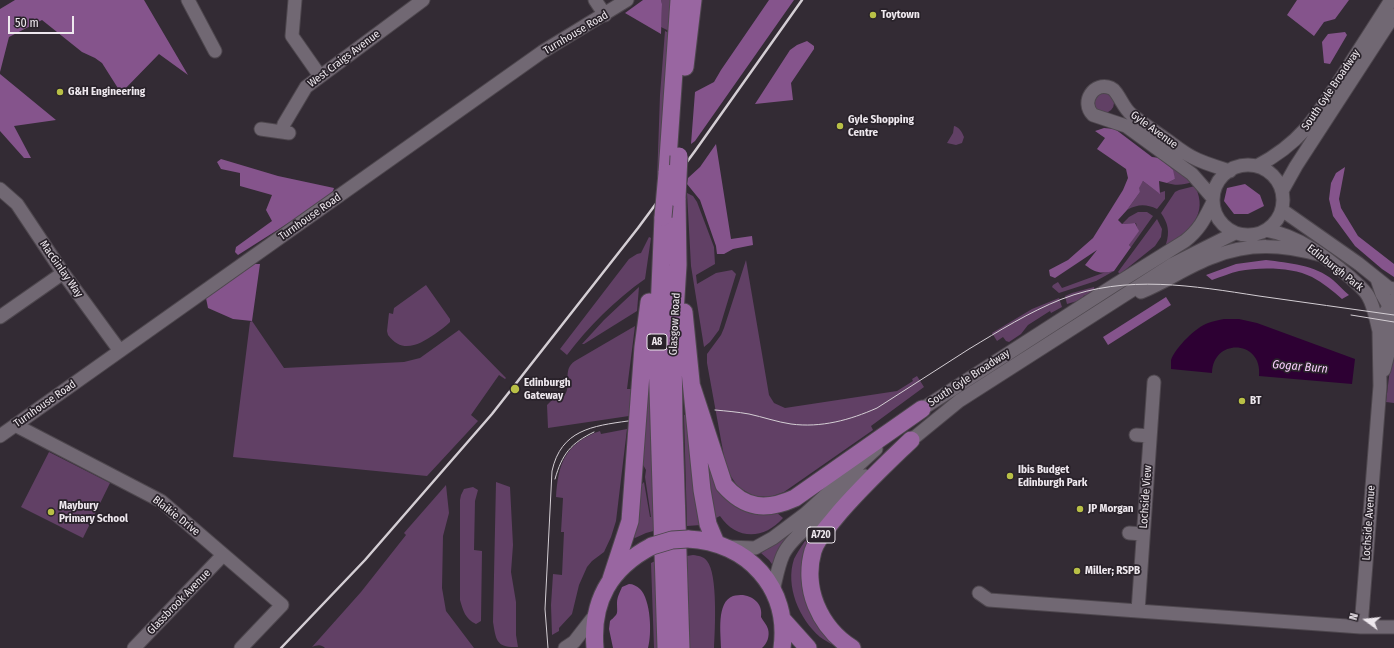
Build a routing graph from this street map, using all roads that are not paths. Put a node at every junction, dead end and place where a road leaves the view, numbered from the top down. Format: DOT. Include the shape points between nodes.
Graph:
graph roads {
  1 [pos="188,0"];
  2 [pos="295,0"];
  3 [pos="423,0"];
  4 [pos="595,0"];
  5 [pos="1391,0"];
  6 [pos="623,1"];
  7 [pos="682,1"];
  8 [pos="605,15"];
  9 [pos="1394,15"];
  10 [pos="215,51"];
  11 [pos="320,76"];
  12 [pos="261,129"];
  13 [pos="1257,166"];
  14 [pos="1230,171"];
  15 [pos="0,189"];
  16 [pos="1282,191"];
  17 [pos="1212,201"];
  18 [pos="1282,210"];
  19 [pos="663,224"];
  20 [pos="1266,230"];
  21 [pos="1235,233"];
  22 [pos="1321,255"];
  23 [pos="678,265"];
  24 [pos="63,272"];
  25 [pos="1377,279"];
  26 [pos="1394,289"];
  27 [pos="1368,295"];
  28 [pos="1392,304"];
  29 [pos="1108,306"];
  30 [pos="0,317"];
  31 [pos="1388,326"];
  32 [pos="120,351"];
  33 [pos="1154,382"];
  34 [pos="692,387"];
  35 [pos="922,409"];
  36 [pos="15,425"];
  37 [pos="1136,435"];
  38 [pos="0,436"];
  39 [pos="1150,436"];
  40 [pos="911,440"];
  41 [pos="1129,533"];
  42 [pos="1143,534"];
  43 [pos="721,545"];
  44 [pos="224,555"];
  45 [pos="611,579"];
  46 [pos="773,591"];
  47 [pos="979,593"];
  48 [pos="1138,611"];
  49 [pos="596,615"];
  50 [pos="782,619"];
  51 [pos="1361,627"];
  52 [pos="1394,627"];
  53 [pos="134,648"];
  54 [pos="241,648"];
  55 [pos="565,648"];
  56 [pos="595,648"];
  57 [pos="666,648"];
  58 [pos="681,648"];
  59 [pos="782,648"];
  60 [pos="808,648"];
  61 [pos="852,648"];
  1 -- 10 [label="street"];
  2 -- 11 [label="street" via="292,36"];
  3 -- 11 [label="street, West Craigs Avenue"];
  4 -- 8 [label="street"];
  5 -- 13 [label="street, South Gyle Broadway" via="1304,131 1284,150"];
  6 -- 8 [label="street, Turnhouse Road"];
  7 -- 19 [label="main road, Glasgow Road / A8, bridge"];
  7 -- 23 [label="main road, Glasgow Road / A8, bridge" via="686,62 677,198"];
  8 -- 32 [label="street, Turnhouse Road" via="542,52"];
  9 -- 16 [label="street, South Gyle Broadway"];
  11 -- 12 [label="street, West Craigs Avenue" via="302,92 284,124 286,133"];
  13 -- 14 [label="street, South Gyle Broadway" via="1243,166"];
  13 -- 16 [label="street" via="1273,175"];
  14 -- 17 [label="street, South Gyle Broadway" via="1221,178"];
  14 -- 17 [label="street, Gyle Avenue" via="1192,157 1176,146 1130,113 1117,92 1112,89 1102,87 1090,94 1088,102 1093,115 1126,126 1192,174"];
  15 -- 24 [label="street, MacGinlay Way" via="17,204"];
  16 -- 18 [label="street, South Gyle Broadway"];
  17 -- 21 [label="street" via="1219,220"];
  17 -- 35 [label="street, South Gyle Broadway" via="1201,226 1185,241"];
  18 -- 20 [label="street"];
  18 -- 25 [label="street, Edinburgh Park"];
  19 -- 45 [label="main road" via="643,347 630,521"];
  19 -- 57 [label="main road, Glasgow Road / A8" via="657,357"];
  20 -- 21 [label="street, South Gyle Broadway" via="1251,235"];
  20 -- 22 [label="street, Edinburgh Park" via="1300,241"];
  21 -- 29 [label="street, South Gyle Broadway" via="1173,264"];
  22 -- 27 [label="street, Edinburgh Park"];
  22 -- 29 [label="street" via="1267,246 1239,249 1212,257 1150,289"];
  23 -- 34 [label="main road"];
  23 -- 58 [label="main road, Glasgow Road / A8" via="673,345"];
  24 -- 30 [label="street"];
  24 -- 32 [label="street, MacGinlay Way"];
  25 -- 26 [label="street, Edinburgh Park"];
  25 -- 28 [label="street"];
  27 -- 28 [label="street" via="1380,303"];
  27 -- 31 [label="street, Edinburgh Park"];
  28 -- 31 [label="street, Lochside Avenue" via="1384,314"];
  29 -- 40 [label="street, South Gyle Broadway" via="959,401"];
  31 -- 51 [label="street, Lochside Avenue" via="1390,346 1380,386"];
  32 -- 36 [label="street, Turnhouse Road"];
  33 -- 39 [label="street, Lochside View"];
  34 -- 35 [label="main road" via="724,485 734,496 752,505 762,506 776,506 795,498"];
  34 -- 43 [label="main road" via="707,520"];
  35 -- 43 [label="street, South Gyle Broadway" via="780,534 755,548"];
  36 -- 38 [label="street, Turnhouse Road"];
  36 -- 44 [label="street, Blaikie Drive" via="161,501"];
  37 -- 39 [label="street"];
  39 -- 42 [label="street, Lochside View"];
  40 -- 46 [label="street, South Gyle Broadway" via="842,494 800,533 783,556"];
  40 -- 61 [label="main road, A720" via="860,489 820,536 813,551 810,579 814,601 831,630"];
  41 -- 42 [label="street"];
  42 -- 48 [label="street, Lochside View"];
  43 -- 45 [label="main road, bridge" via="688,538 652,546 626,562"];
  43 -- 46 [label="main road" via="752,563"];
  44 -- 53 [label="street, Glassbrook Avenue"];
  44 -- 54 [label="street, Blaikie Drive" via="282,605"];
  45 -- 49 [label="main road" via="601,596"];
  46 -- 50 [label="main road"];
  47 -- 48 [label="street" via="989,600"];
  48 -- 51 [label="street"];
  49 -- 55 [label="street" via="574,642"];
  49 -- 56 [label="main road"];
  50 -- 59 [label="main road"];
  50 -- 60 [label="main road"];
  51 -- 52 [label="street"];
}
